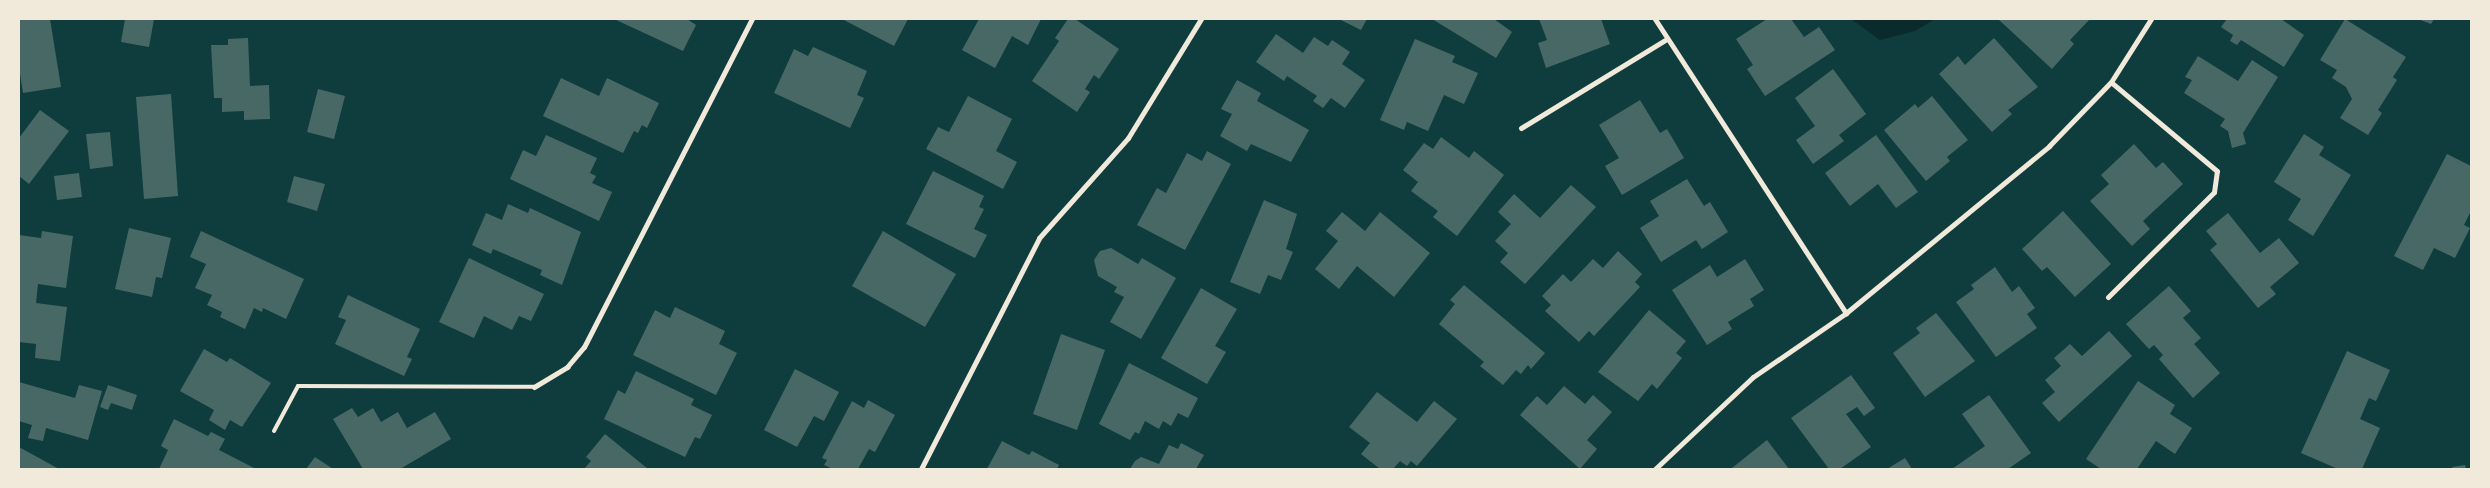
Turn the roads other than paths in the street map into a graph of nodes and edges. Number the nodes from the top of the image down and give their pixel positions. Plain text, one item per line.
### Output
1 (752, 19) edge
2 (1201, 19) edge
3 (1655, 19) edge
4 (2151, 19) edge
5 (1667, 39) junction
6 (2111, 82) junction
7 (1521, 128) dead end
8 (2108, 297) dead end
9 (1846, 313) junction
10 (534, 387) joint
11 (274, 431) dead end
12 (921, 469) edge
13 (1655, 469) edge

1 - 10 street
2 - 12 street
3 - 5 street
4 - 6 street
5 - 7 street
5 - 9 street
6 - 8 street
6 - 9 street
9 - 13 street
10 - 11 lane

